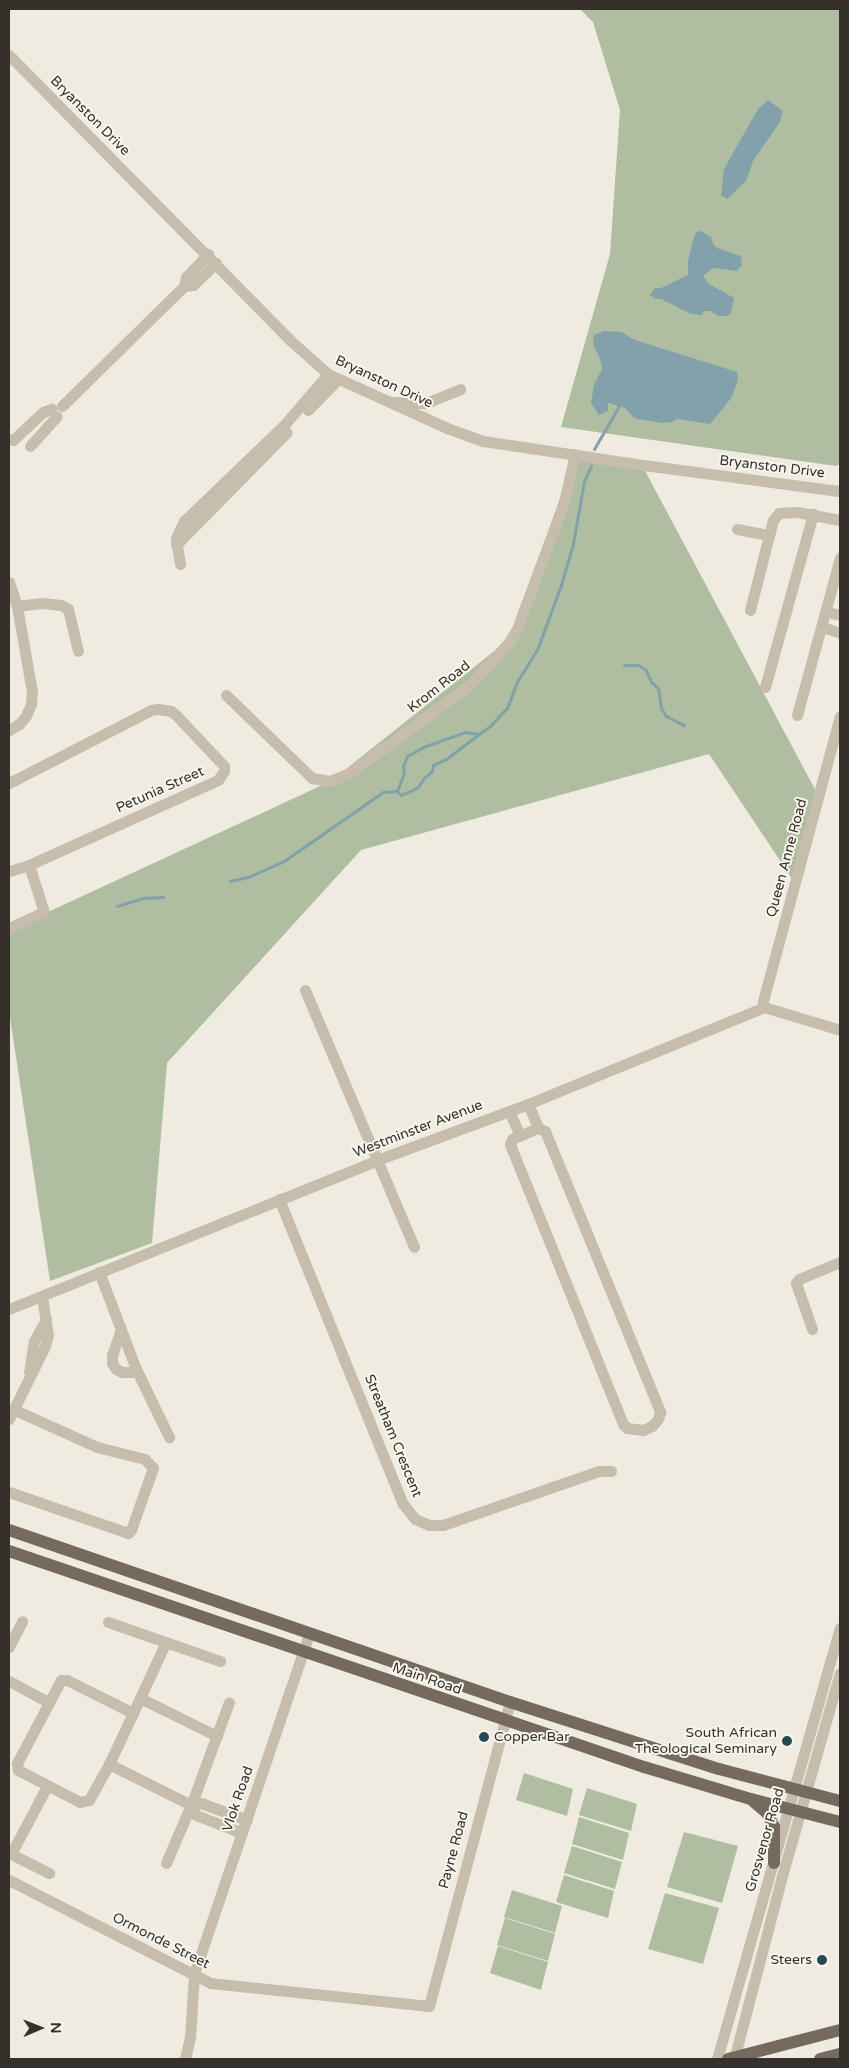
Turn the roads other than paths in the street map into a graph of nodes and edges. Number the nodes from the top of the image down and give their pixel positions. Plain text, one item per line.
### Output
1 (9, 55) edge
2 (208, 254) junction
3 (216, 263) junction
4 (184, 286) junction
5 (333, 376) junction
6 (460, 389) dead end
7 (386, 401) junction
8 (57, 410) junction
9 (9, 439) edge
10 (30, 446) dead end
11 (575, 454) junction
12 (840, 491) edge
13 (813, 514) junction
14 (840, 520) edge
15 (737, 529) dead end
16 (769, 535) junction
17 (840, 558) edge
18 (180, 564) dead end
19 (9, 582) edge
20 (18, 606) junction
21 (750, 610) dead end
22 (826, 612) junction
23 (840, 615) edge
24 (822, 627) junction
25 (840, 633) edge
26 (78, 651) dead end
27 (765, 687) dead end
28 (226, 695) dead end
29 (797, 715) dead end
30 (840, 716) edge
31 (9, 730) edge
32 (9, 783) edge
33 (29, 865) junction
34 (9, 871) edge
35 (9, 928) edge
36 (306, 990) dead end
37 (764, 1007) junction
38 (840, 1030) edge
39 (528, 1104) junction
40 (509, 1111) junction
41 (538, 1128) junction
42 (520, 1136) junction
43 (377, 1160) junction
44 (279, 1199) junction
45 (414, 1247) dead end
46 (840, 1262) edge
47 (99, 1272) junction
48 (42, 1296) junction
49 (9, 1309) edge
50 (120, 1329) junction
51 (812, 1329) dead end
52 (136, 1369) junction
53 (12, 1414) edge
54 (169, 1436) dead end
55 (611, 1471) dead end
56 (9, 1492) edge
57 (9, 1530) edge
58 (9, 1551) edge
59 (22, 1621) dead end
60 (108, 1622) dead end
61 (840, 1628) edge
62 (309, 1634) junction
63 (166, 1642) junction
64 (9, 1647) edge
65 (303, 1652) junction
66 (220, 1661) dead end
67 (840, 1673) edge
68 (9, 1681) edge
69 (140, 1698) junction
70 (48, 1702) junction
71 (229, 1702) dead end
72 (510, 1702) junction
73 (133, 1713) junction
74 (504, 1721) junction
75 (217, 1736) junction
76 (109, 1764) junction
77 (47, 1786) junction
78 (801, 1790) junction
79 (751, 1799) junction
80 (840, 1801) edge
81 (191, 1805) junction
82 (795, 1811) junction
83 (247, 1820) junction
84 (840, 1822) edge
85 (242, 1833) junction
86 (10, 1853) edge
87 (166, 1863) dead end
88 (774, 1863) junction
89 (49, 1873) dead end
90 (9, 1880) edge
91 (194, 1974) junction
92 (428, 2006) joint
93 (840, 2030) edge
94 (190, 2038) junction
95 (840, 2054) edge
96 (185, 2059) edge
97 (192, 2059) edge
98 (717, 2059) edge
99 (732, 2059) edge
100 (820, 2059) edge

1 - 2 street, Bryanston Drive
2 - 3 street, Bryanston Drive
2 - 4 street
3 - 4 street
3 - 5 street, Bryanston Drive
4 - 8 street
5 - 7 street, Bryanston Drive
5 - 18 street
6 - 7 street
7 - 11 street, Bryanston Drive
8 - 9 street
8 - 10 street
11 - 12 street, Bryanston Drive
11 - 28 street, Krom Road
13 - 14 street
13 - 16 street
13 - 27 street
15 - 16 street
16 - 21 street
17 - 22 street
19 - 20 street
20 - 26 street
20 - 31 street
22 - 23 street
22 - 24 street
24 - 25 street
24 - 29 street
30 - 37 street, Queen Anne Road
32 - 33 street, Petunia Street
33 - 34 street, Petunia Street
33 - 35 street
36 - 43 street
37 - 38 street
37 - 39 street, Westminster Avenue
39 - 40 street, Westminster Avenue
39 - 41 street
40 - 42 street
40 - 43 street, Westminster Avenue
41 - 42 street
41 - 42 street
43 - 44 street, Westminster Avenue
43 - 45 street
44 - 47 street, Westminster Avenue
44 - 55 street, Streatham Crescent
46 - 51 street
47 - 48 street, Westminster Avenue
47 - 50 street
48 - 49 street, Westminster Avenue
48 - 53 street
50 - 52 street
50 - 52 street
52 - 54 street
53 - 56 street
57 - 62 main road, Main Road
58 - 65 main road, Main Road
59 - 64 street
60 - 63 street
61 - 78 street, Grosvenor Road
62 - 65 street, Vlok Road
62 - 72 main road, Main Road
63 - 66 street
63 - 69 street
65 - 74 main road, Main Road
65 - 83 street, Vlok Road
67 - 78 street, Grosvenor Road
68 - 70 street
69 - 73 street
69 - 75 street
70 - 73 street
70 - 77 street
71 - 75 street
72 - 74 street, Payne Road
72 - 78 main road, Main Road
73 - 76 street
74 - 79 main road, Main Road
74 - 92 street, Payne Road
75 - 81 street
76 - 77 street
76 - 81 street
77 - 86 street
78 - 80 main road, Main Road
78 - 82 street, Grosvenor Road
79 - 82 main road, Main Road
79 - 88 main road
81 - 83 street
81 - 85 street
81 - 87 street
82 - 84 main road, Main Road
82 - 88 street, Grosvenor Road
82 - 99 street, Grosvenor Road
83 - 85 street, Vlok Road
85 - 91 street, Vlok Road
86 - 89 street
88 - 98 street, Grosvenor Road
90 - 91 street, Ormonde Street
91 - 92 street, Ormonde Street
91 - 94 street, Vlok Road
93 - 99 main road
94 - 96 street
94 - 97 street
95 - 100 main road

